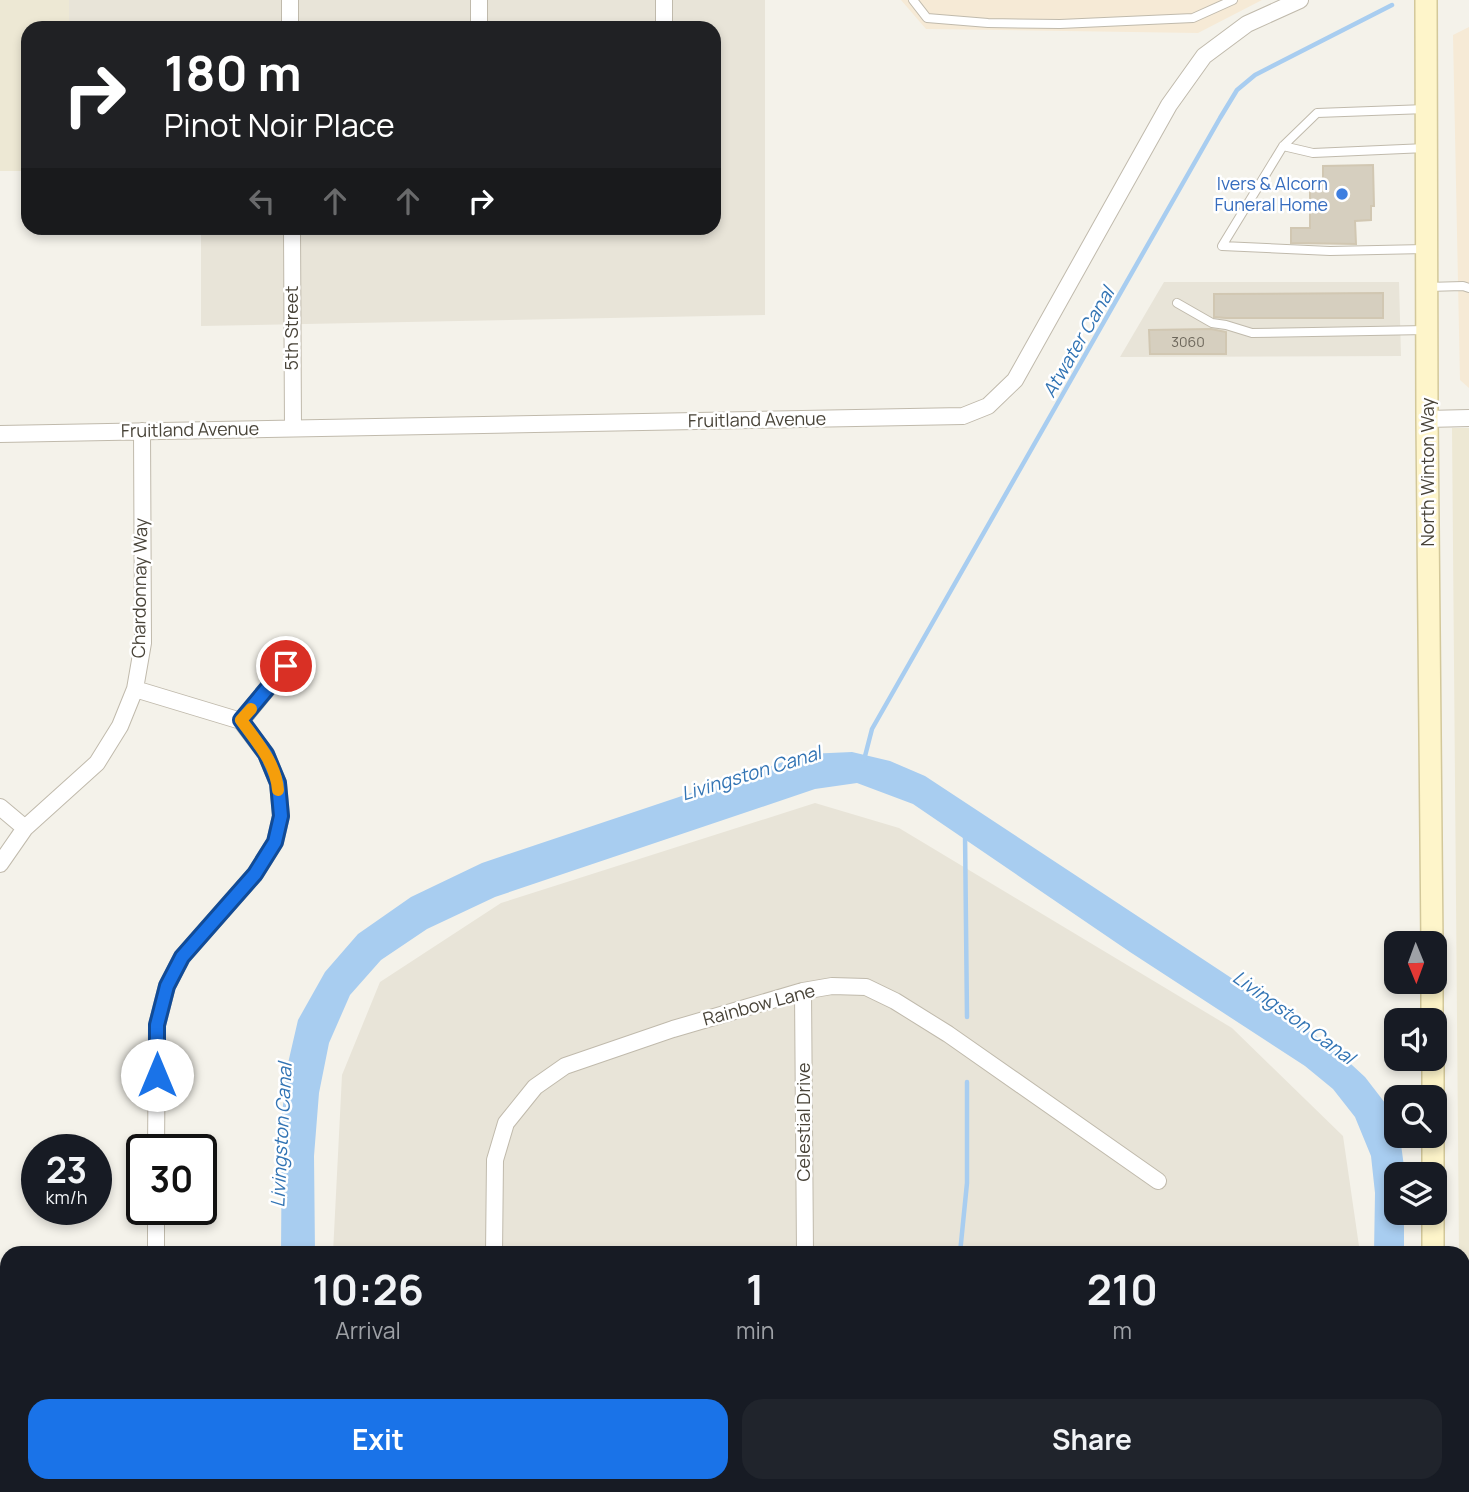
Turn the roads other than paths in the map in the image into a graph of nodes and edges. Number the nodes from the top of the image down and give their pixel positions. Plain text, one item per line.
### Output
1 (290, 0) edge
2 (479, 0) edge
3 (664, 0) edge
4 (913, 0) edge
5 (1233, 0) edge
6 (1300, 0) edge
7 (1426, 0) edge
8 (290, 21) edge
9 (480, 21) edge
10 (664, 21) edge
11 (1426, 109) junction
12 (1283, 146) junction
13 (1426, 148) junction
14 (292, 235) edge
15 (1426, 249) junction
16 (1427, 287) junction
17 (1469, 288) edge
18 (1177, 303) dead end
19 (1427, 330) junction
20 (1469, 418) edge
21 (1427, 419) junction
22 (293, 428) junction
23 (142, 431) junction
24 (0, 434) edge
25 (286, 666) dead end
26 (135, 689) junction
27 (241, 720) junction
28 (0, 807) edge
29 (25, 828) junction
30 (0, 864) edge
31 (1432, 931) edge
32 (803, 991) junction
33 (156, 1134) edge
34 (1158, 1181) dead end
35 (156, 1225) edge
36 (1433, 1225) edge
37 (156, 1246) edge
38 (494, 1246) edge
39 (805, 1246) edge
40 (1433, 1246) edge

1 - 8 street
2 - 9 street
3 - 10 street
4 - 5 lane
6 - 22 street, Fruitland Avenue
7 - 11 main road, North Winton Way
11 - 12 lane
11 - 13 main road, North Winton Way
12 - 13 lane
12 - 15 lane
13 - 15 main road, North Winton Way
14 - 22 street, 5th Street
15 - 16 main road, North Winton Way
16 - 17 lane
16 - 19 main road, North Winton Way
18 - 19 lane
19 - 21 main road, North Winton Way
20 - 21 street
21 - 31 main road, North Winton Way
22 - 23 street, Fruitland Avenue
23 - 24 street, Fruitland Avenue
23 - 26 street, Chardonnay Way
25 - 27 street
26 - 27 street
26 - 29 street, Chardonnay Way
27 - 33 street
28 - 29 street
29 - 30 street, Chardonnay Way
32 - 34 street, Rainbow Lane
32 - 38 street, Rainbow Lane
32 - 39 street, Celestial Drive
35 - 37 street
36 - 40 main road

